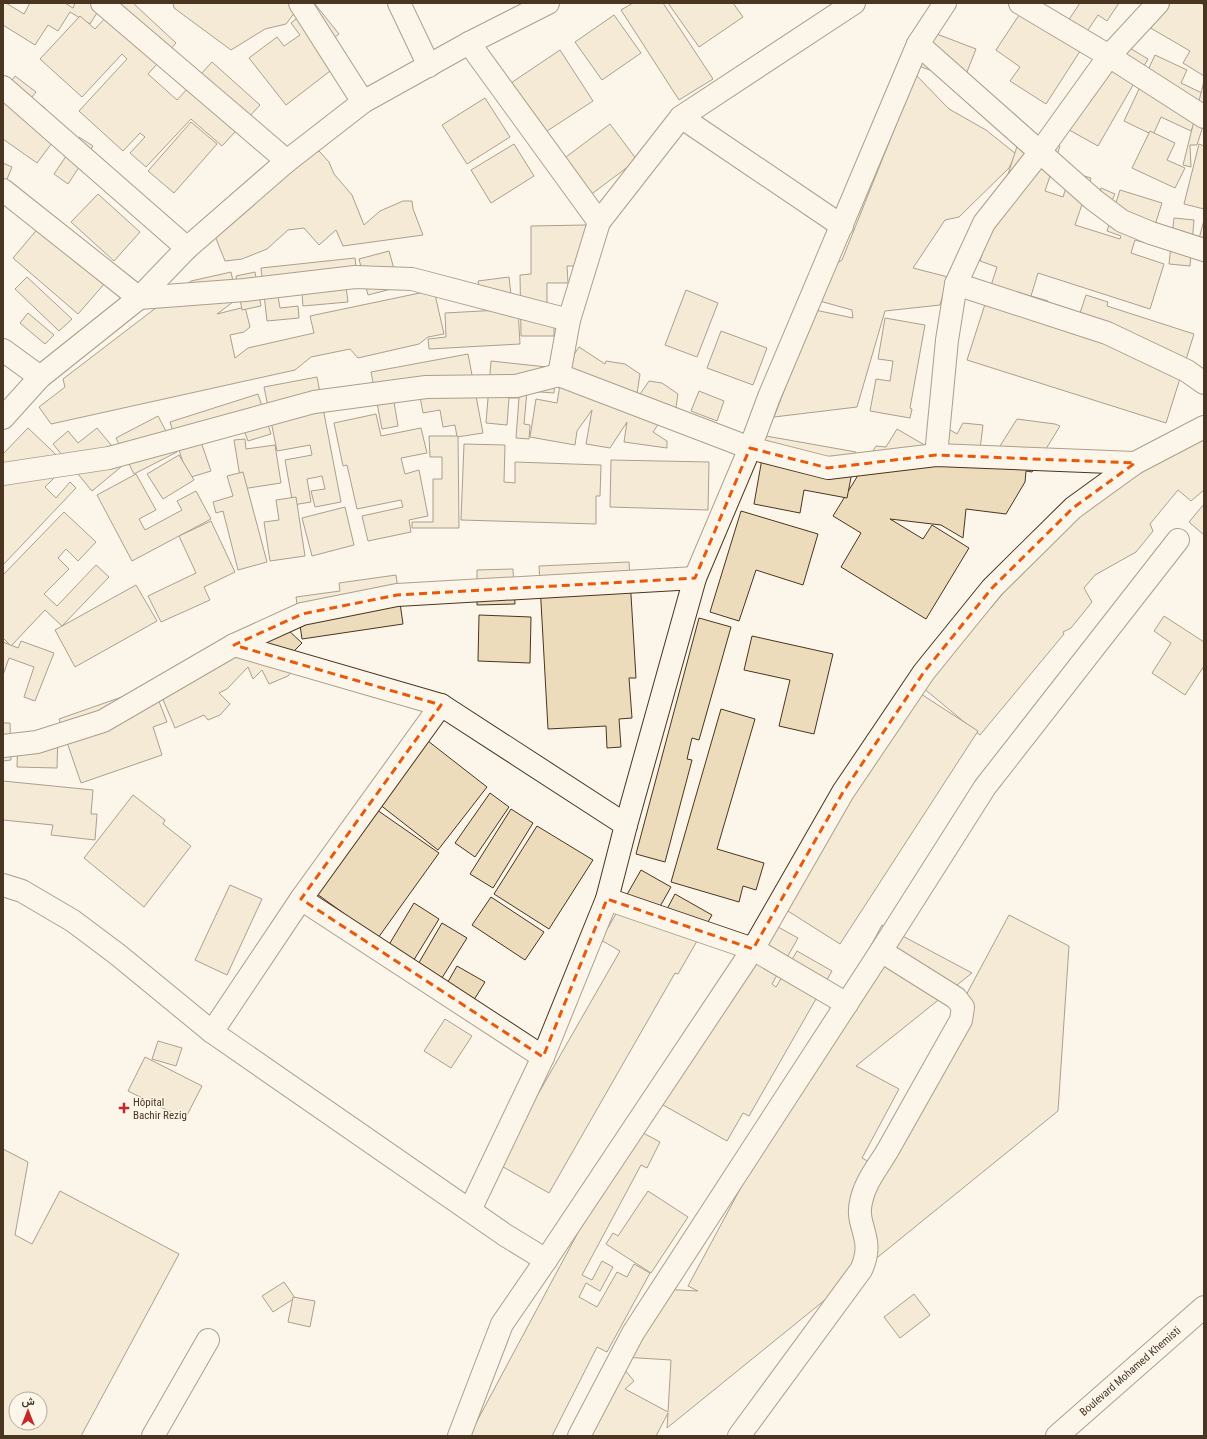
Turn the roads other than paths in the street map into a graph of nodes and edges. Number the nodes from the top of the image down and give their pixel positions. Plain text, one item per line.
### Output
1 (102, 3) edge
2 (300, 3) edge
3 (399, 3) edge
4 (854, 3) edge
5 (945, 3) edge
6 (1020, 3) edge
7 (1158, 3) edge
8 (538, 5) edge
9 (469, 43) junction
10 (918, 44) junction
11 (1109, 56) junction
12 (429, 66) junction
13 (3, 87) edge
14 (363, 102) junction
15 (681, 117) junction
16 (1204, 117) edge
17 (1040, 152) junction
18 (287, 161) junction
19 (3, 190) edge
20 (599, 222) junction
21 (842, 226) junction
22 (188, 248) junction
23 (1204, 250) edge
24 (956, 284) junction
25 (139, 298) junction
26 (569, 320) junction
27 (3, 350) edge
28 (559, 375) junction
29 (40, 378) junction
30 (1204, 383) edge
31 (3, 418) edge
32 (1204, 427) edge
33 (750, 448) junction
34 (936, 455) junction
35 (1135, 463) junction
36 (3, 474) edge
37 (1178, 540) dead end
38 (695, 578) junction
39 (234, 645) junction
40 (441, 705) junction
41 (3, 746) edge
42 (626, 825) junction
43 (3, 885) edge
44 (301, 899) junction
45 (607, 899) junction
46 (753, 949) junction
47 (881, 951) junction
48 (847, 1004) junction
49 (212, 1032) junction
50 (543, 1058) junction
51 (470, 1210) junction
52 (546, 1260) junction
53 (1204, 1307) edge
54 (208, 1340) dead end
55 (153, 1436) edge
56 (459, 1436) edge
57 (579, 1436) edge
58 (739, 1436) edge
59 (1057, 1436) edge

1 - 18 street
2 - 14 street
3 - 12 street
4 - 15 street
5 - 10 street
6 - 11 street
7 - 11 street
8 - 9 street
9 - 12 street
9 - 20 street
10 - 17 street
10 - 21 street
11 - 16 street
11 - 17 street
12 - 14 street
13 - 22 street
14 - 18 street
15 - 20 street
15 - 21 street
17 - 23 street
17 - 24 street
18 - 22 street
19 - 25 street
20 - 26 street
21 - 33 street
22 - 25 street
24 - 30 street
24 - 34 street
25 - 26 street
25 - 29 street
26 - 28 street
27 - 29 street
28 - 33 street
28 - 36 street
29 - 31 street
32 - 35 street
33 - 34 street
33 - 38 street
34 - 35 street
35 - 46 street
37 - 47 street
38 - 39 street
38 - 42 street
39 - 40 street
39 - 41 street
40 - 42 street
40 - 44 street
42 - 45 street
43 - 49 street
44 - 49 street
44 - 50 street
45 - 46 street
45 - 50 street
46 - 48 street
46 - 52 street
47 - 48 street
47 - 58 street
48 - 57 street
49 - 51 street
50 - 51 street
51 - 52 street
52 - 56 street
53 - 59 street, Boulevard Mohamed Khemisti
54 - 55 street

